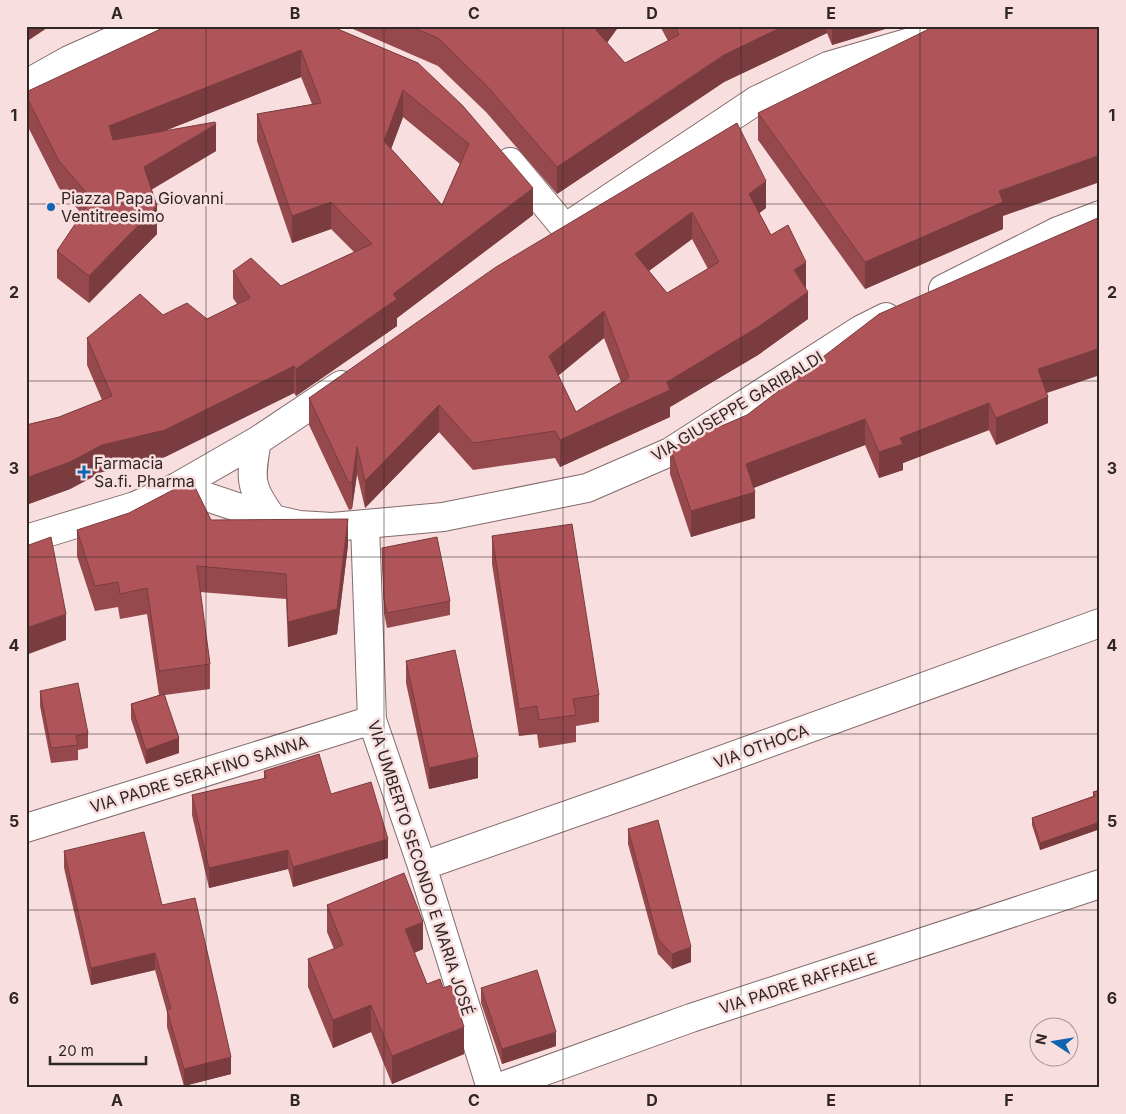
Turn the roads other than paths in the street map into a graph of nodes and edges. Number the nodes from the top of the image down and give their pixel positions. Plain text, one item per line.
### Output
1 (145, 26) edge
2 (966, 26) edge
3 (26, 84) edge
4 (492, 142) edge
5 (1100, 215) edge
6 (565, 228) junction
7 (543, 243) edge
8 (358, 372) edge
9 (257, 441) junction
10 (177, 487) junction
11 (273, 519) junction
12 (365, 525) junction
13 (26, 539) edge
14 (1100, 623) edge
15 (372, 720) junction
16 (26, 828) edge
17 (422, 866) junction
18 (1100, 884) edge
19 (491, 1088) edge
20 (497, 1088) edge

1 - 3 street
2 - 6 street
4 - 6 street
5 - 12 street, VIA GIUSEPPE GARIBALDI
6 - 7 street
8 - 9 street
9 - 10 street
9 - 11 street
10 - 11 street, VIA GIUSEPPE GARIBALDI
10 - 13 street
11 - 12 street, VIA GIUSEPPE GARIBALDI
12 - 15 street, VIA UMBERTO SECONDO E MARIA JOSÉ
14 - 17 street, VIA OTHOCA
15 - 16 street, VIA PADRE SERAFINO SANNA
15 - 17 street, VIA UMBERTO SECONDO E MARIA JOSÉ
17 - 19 street, VIA UMBERTO SECONDO E MARIA JOSÉ
18 - 20 street, VIA PADRE RAFFAELE

